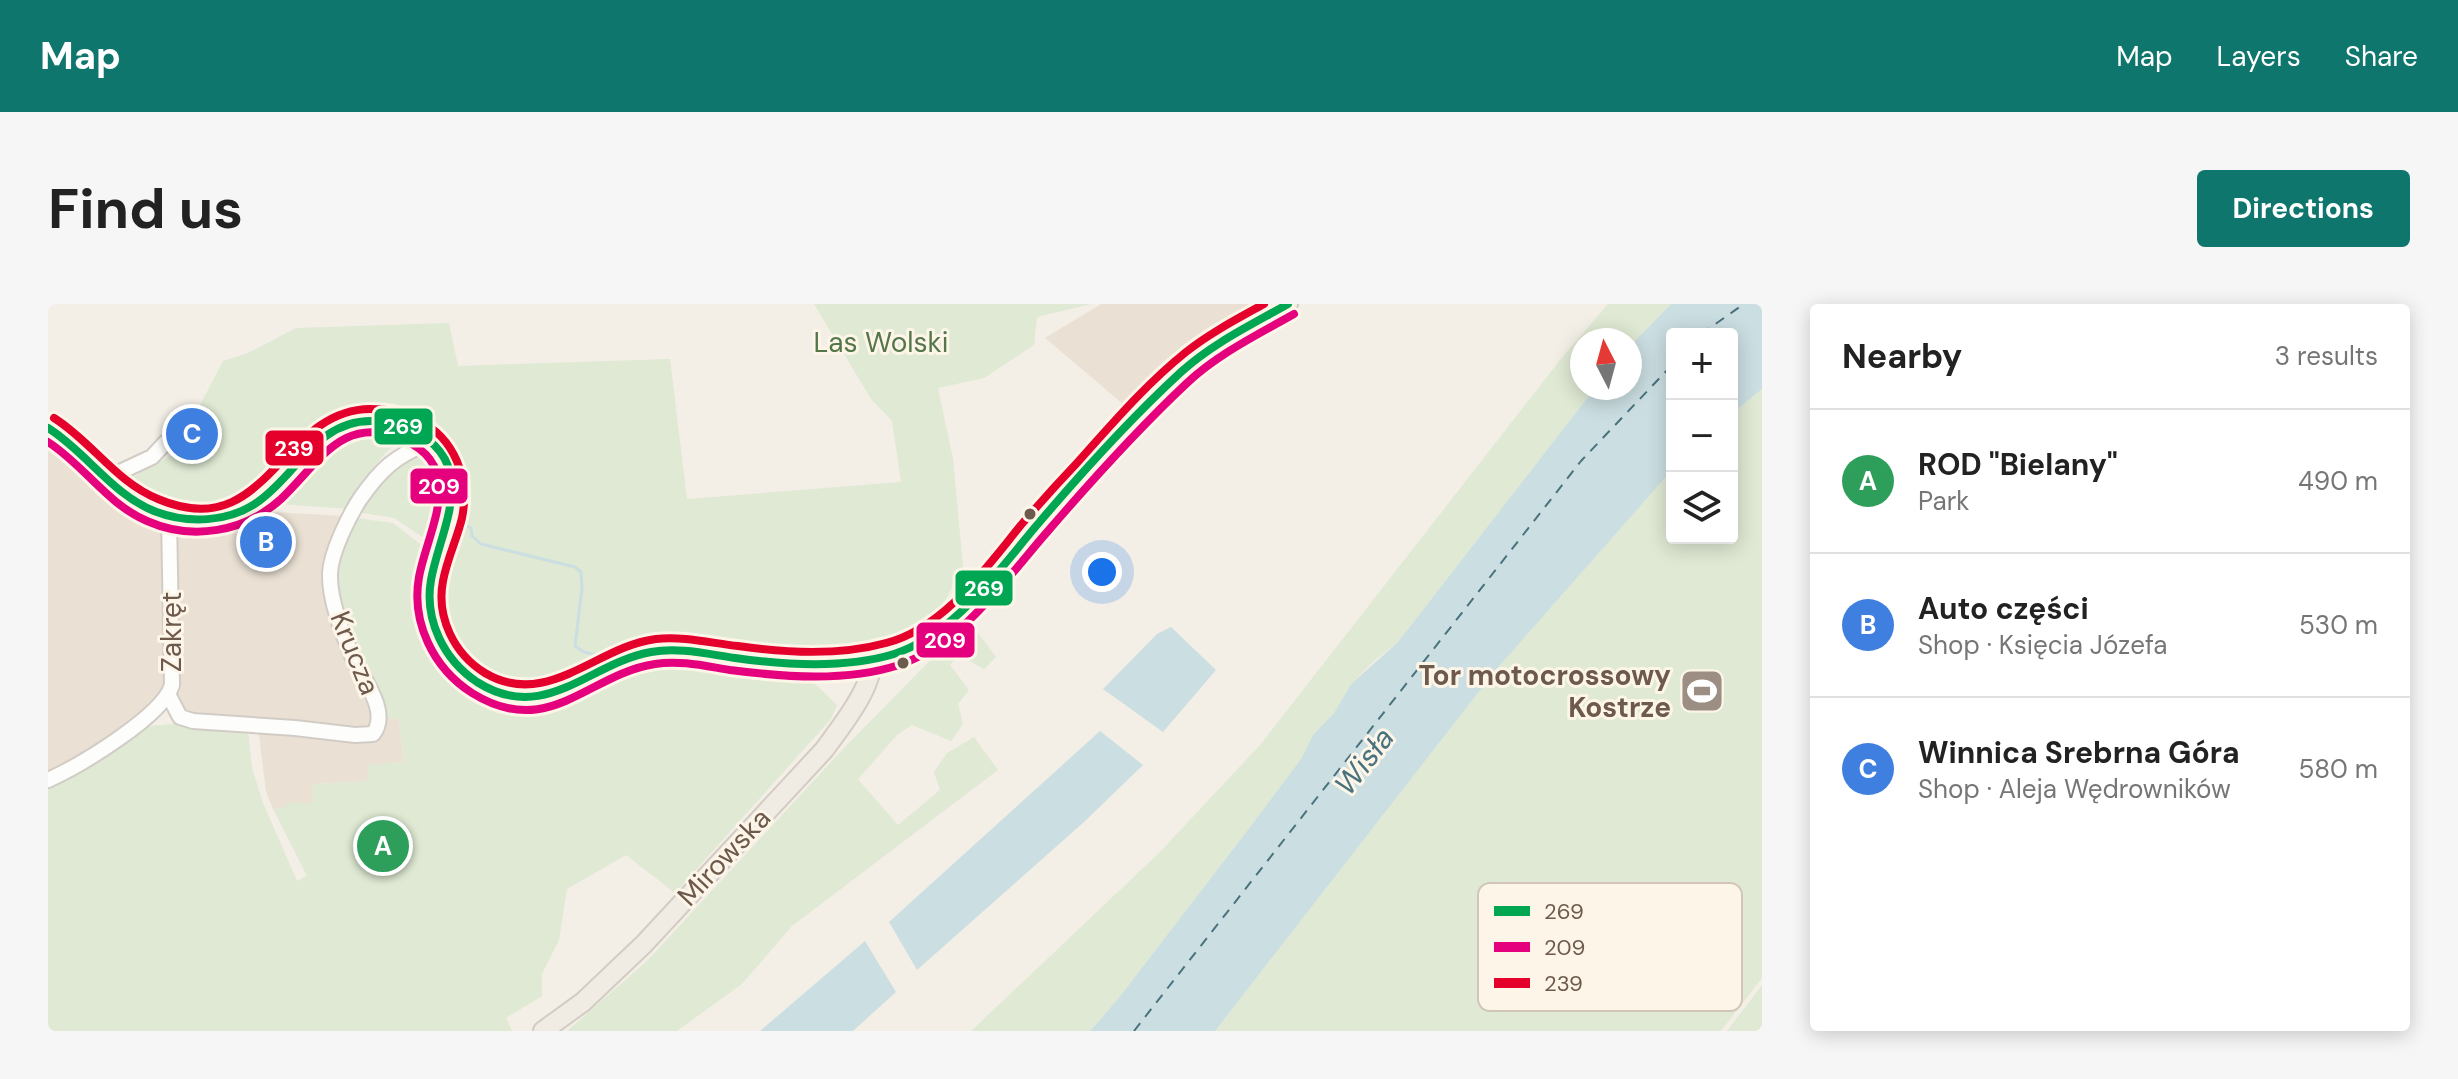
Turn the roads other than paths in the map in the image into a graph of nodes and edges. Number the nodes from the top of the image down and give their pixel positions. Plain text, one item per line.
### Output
1 (1288, 304) edge
2 (48, 428) edge
3 (166, 442) dead end
4 (430, 442) junction
5 (108, 481) junction
6 (169, 516) junction
7 (871, 659) junction
8 (169, 696) junction
9 (48, 780) edge
10 (543, 1031) edge

1 - 7 main road
2 - 5 street
3 - 5 street
4 - 6 street
4 - 7 street
4 - 8 street, Krucza
5 - 6 street
6 - 8 street, Zakręt
7 - 10 main road, Mirowska
8 - 9 street, Zakręt

